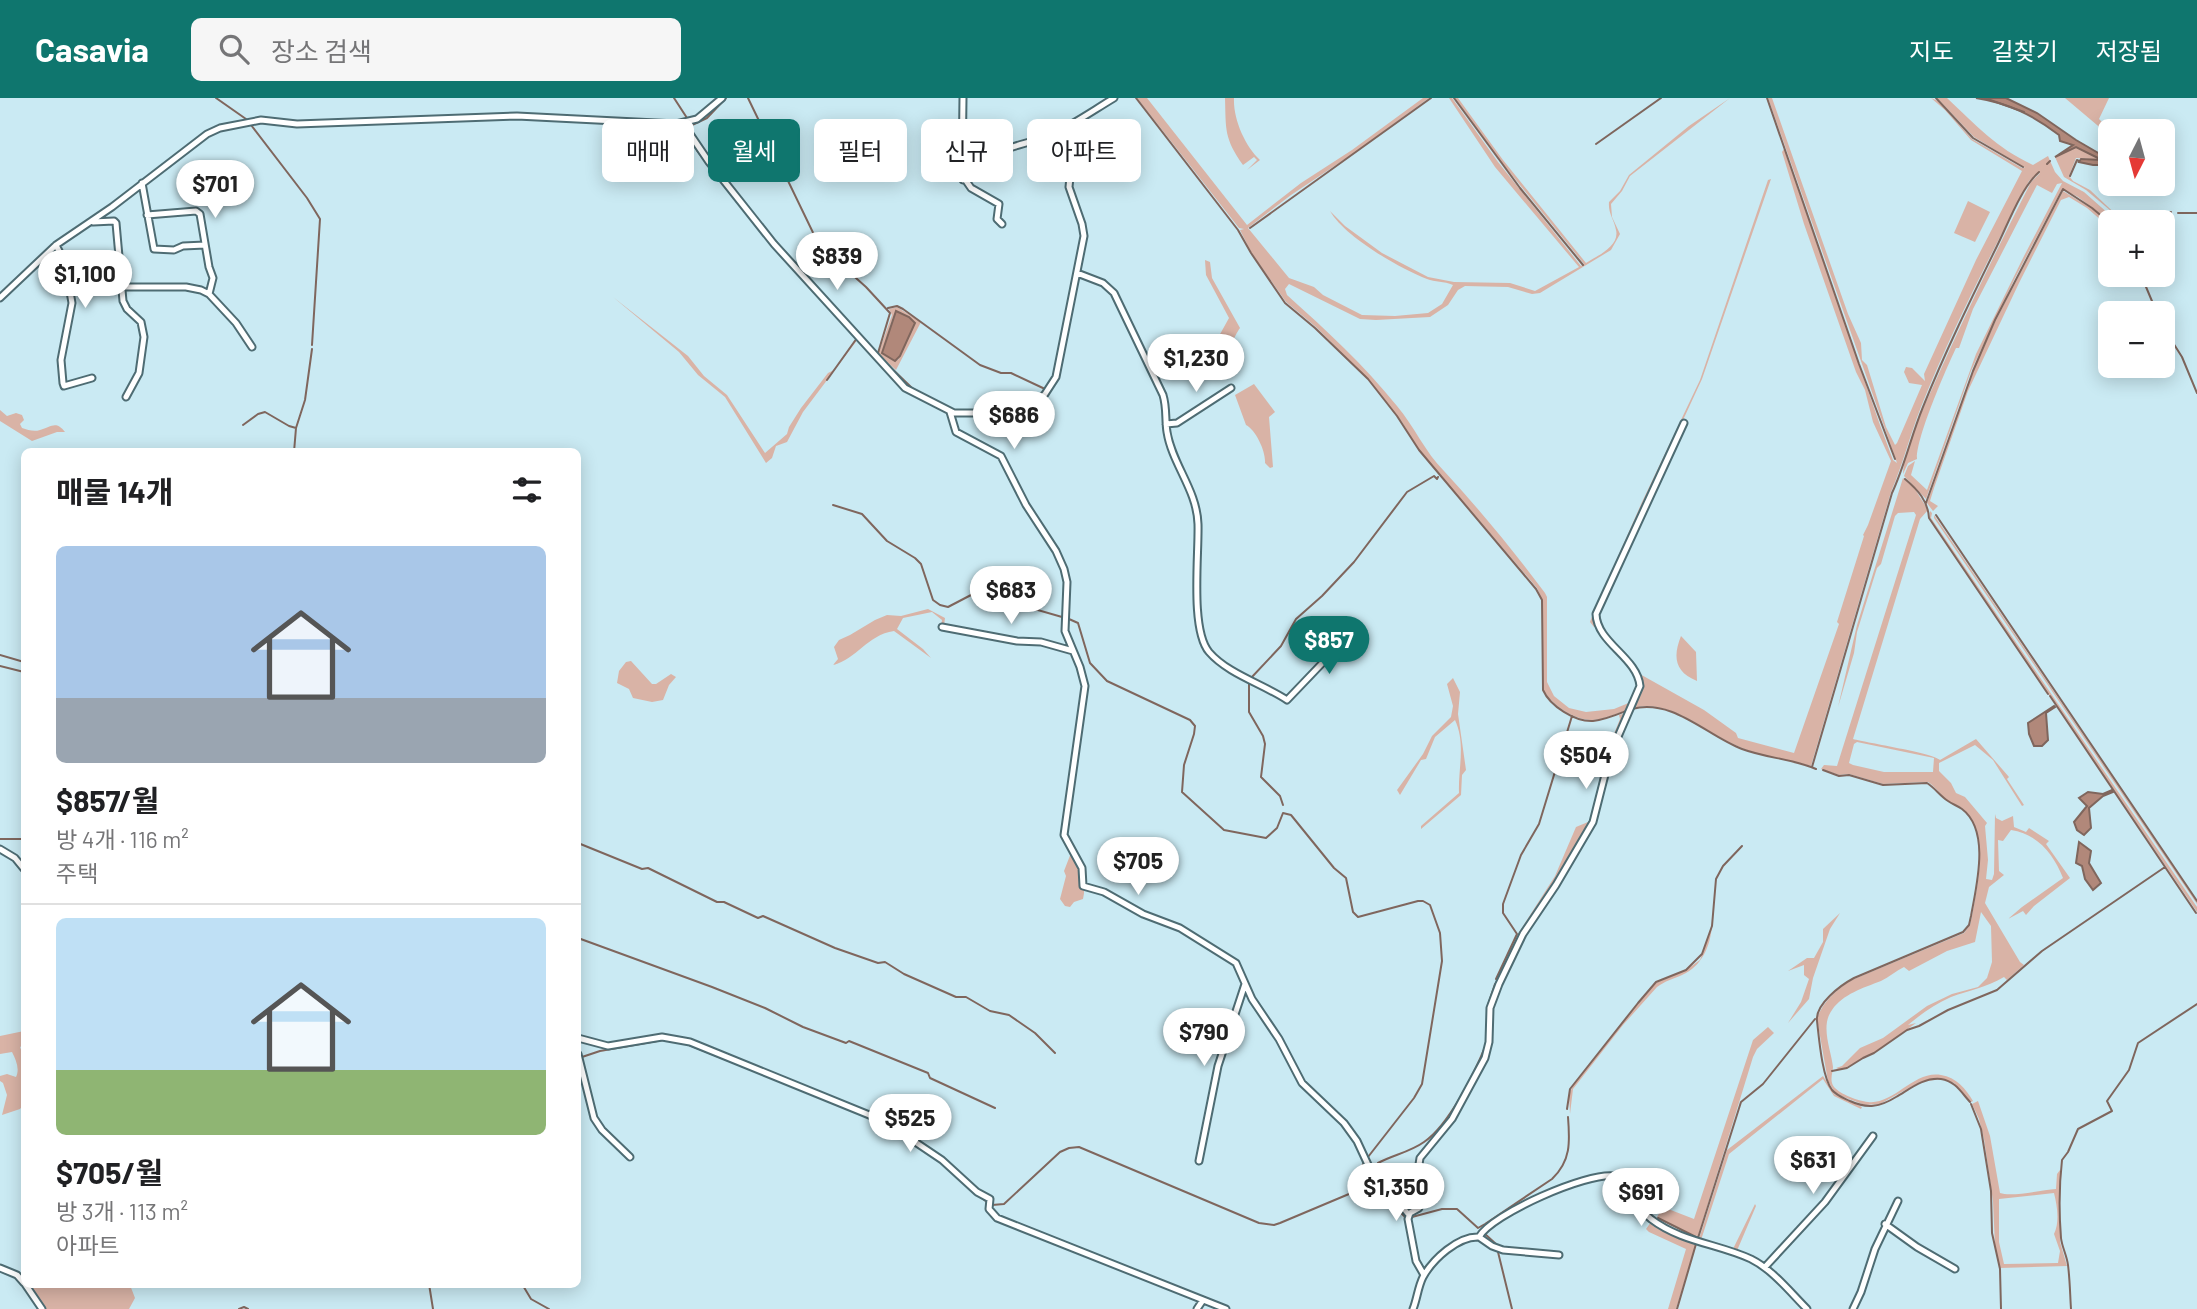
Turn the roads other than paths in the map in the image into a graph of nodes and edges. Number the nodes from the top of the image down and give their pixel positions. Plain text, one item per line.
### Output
1 (722, 98) edge
2 (963, 98) edge
3 (1114, 98) edge
4 (963, 119) edge
5 (1078, 119) edge
6 (694, 120) edge
7 (602, 121) edge
8 (694, 140) edge
9 (966, 182) edge
10 (1070, 182) edge
11 (142, 183) junction
12 (147, 215) junction
13 (89, 223) junction
14 (1002, 224) dead end
15 (56, 245) junction
16 (205, 245) junction
17 (1077, 273) junction
18 (121, 286) junction
19 (209, 294) junction
20 (0, 298) edge
21 (252, 347) dead end
22 (92, 379) dead end
23 (1231, 388) dead end
24 (126, 397) dead end
25 (950, 412) junction
26 (1684, 423) dead end
27 (1166, 424) junction
28 (942, 627) dead end
29 (1353, 631) dead end
30 (1073, 651) junction
31 (0, 849) edge
32 (21, 865) edge
33 (1245, 984) junction
34 (581, 1039) edge
35 (581, 1066) edge
36 (1873, 1136) dead end
37 (630, 1157) dead end
38 (1199, 1161) dead end
39 (1898, 1200) dead end
40 (1409, 1215) junction
41 (1885, 1224) junction
42 (1479, 1237) junction
43 (1559, 1255) dead end
44 (1765, 1267) junction
45 (0, 1268) edge
46 (1955, 1269) dead end
47 (1424, 1275) junction
48 (21, 1280) edge
49 (28, 1288) edge
50 (1203, 1300) junction
51 (42, 1309) edge
52 (1198, 1309) edge
53 (1226, 1309) edge
54 (1413, 1309) edge
55 (1807, 1309) edge
56 (1853, 1309) edge

1 - 6 street
2 - 4 street
3 - 5 street
7 - 11 street
8 - 25 street
9 - 14 street
10 - 17 street
11 - 12 street
11 - 13 street
12 - 16 street
12 - 16 street
13 - 15 street
13 - 18 street
15 - 20 street
15 - 22 street
16 - 19 street
17 - 25 street
17 - 27 street
18 - 19 street
18 - 24 street
19 - 21 street
23 - 27 street
25 - 30 street
26 - 40 street
27 - 29 street
28 - 30 street
30 - 33 street
31 - 32 street
33 - 38 street
33 - 40 street
34 - 50 street
35 - 37 street
36 - 44 street
39 - 41 street
40 - 47 street
41 - 46 street
41 - 56 street
42 - 43 street
42 - 44 street
42 - 47 street
44 - 55 street
45 - 48 street
47 - 54 street
49 - 51 street
50 - 52 street
50 - 53 street

